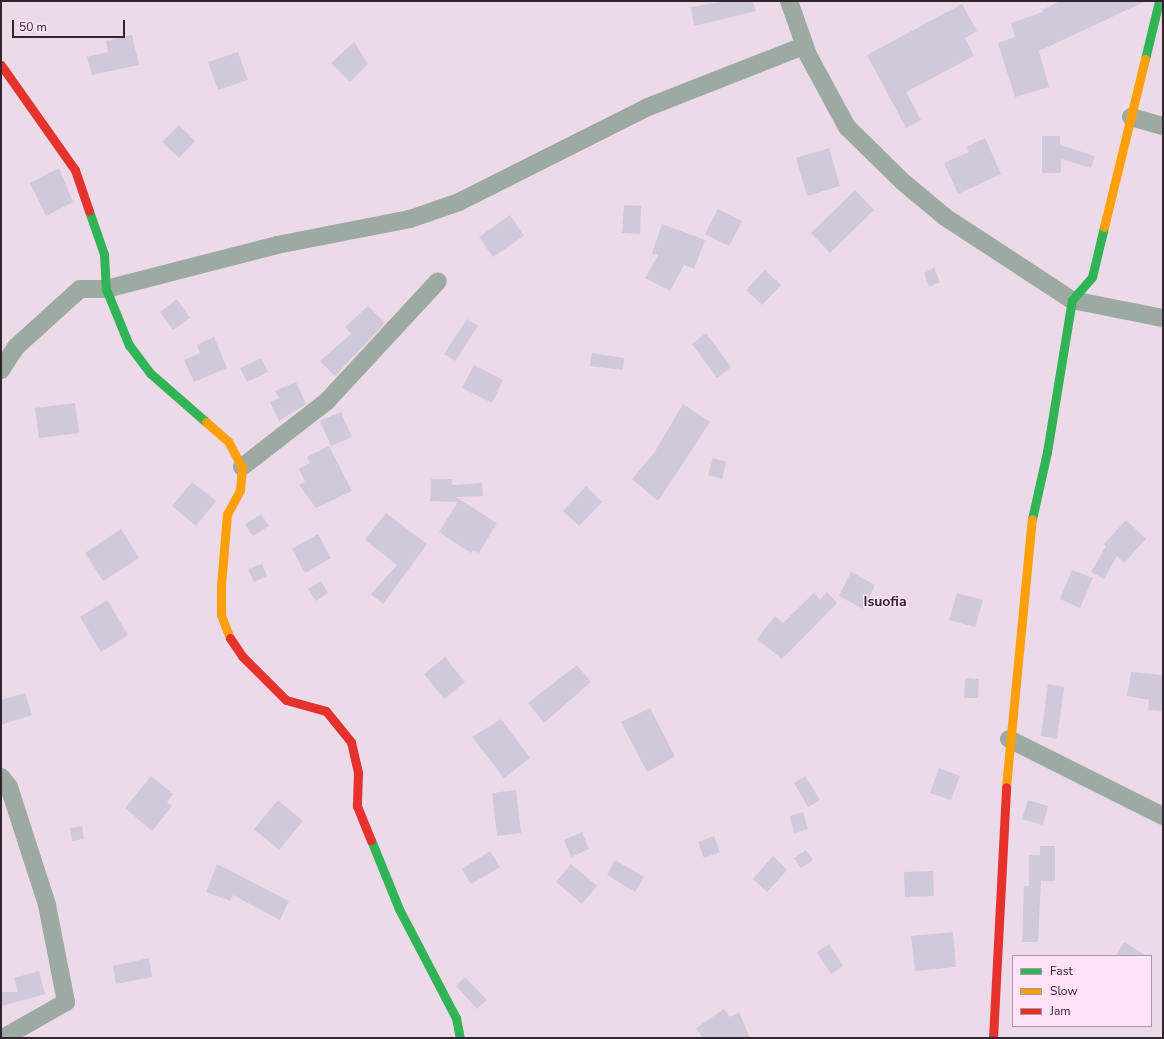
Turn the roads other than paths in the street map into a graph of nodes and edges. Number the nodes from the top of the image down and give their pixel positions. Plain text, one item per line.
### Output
1 (789, 1) edge
2 (1159, 1) edge
3 (804, 46) junction
4 (1, 65) edge
5 (1131, 117) junction
6 (1163, 126) edge
7 (438, 281) dead end
8 (106, 289) junction
9 (1072, 300) junction
10 (1163, 318) edge
11 (1, 370) edge
12 (242, 468) junction
13 (1009, 739) junction
14 (1, 777) edge
15 (1163, 816) edge
16 (3, 1038) edge
17 (460, 1038) edge
18 (993, 1038) edge

1 - 3 street
2 - 5 street
3 - 8 street
3 - 9 street
4 - 8 street
5 - 6 street
5 - 9 street
7 - 12 street
8 - 11 street
8 - 12 street
9 - 10 street
9 - 13 street
12 - 17 street
13 - 15 street
13 - 18 street
14 - 16 street

